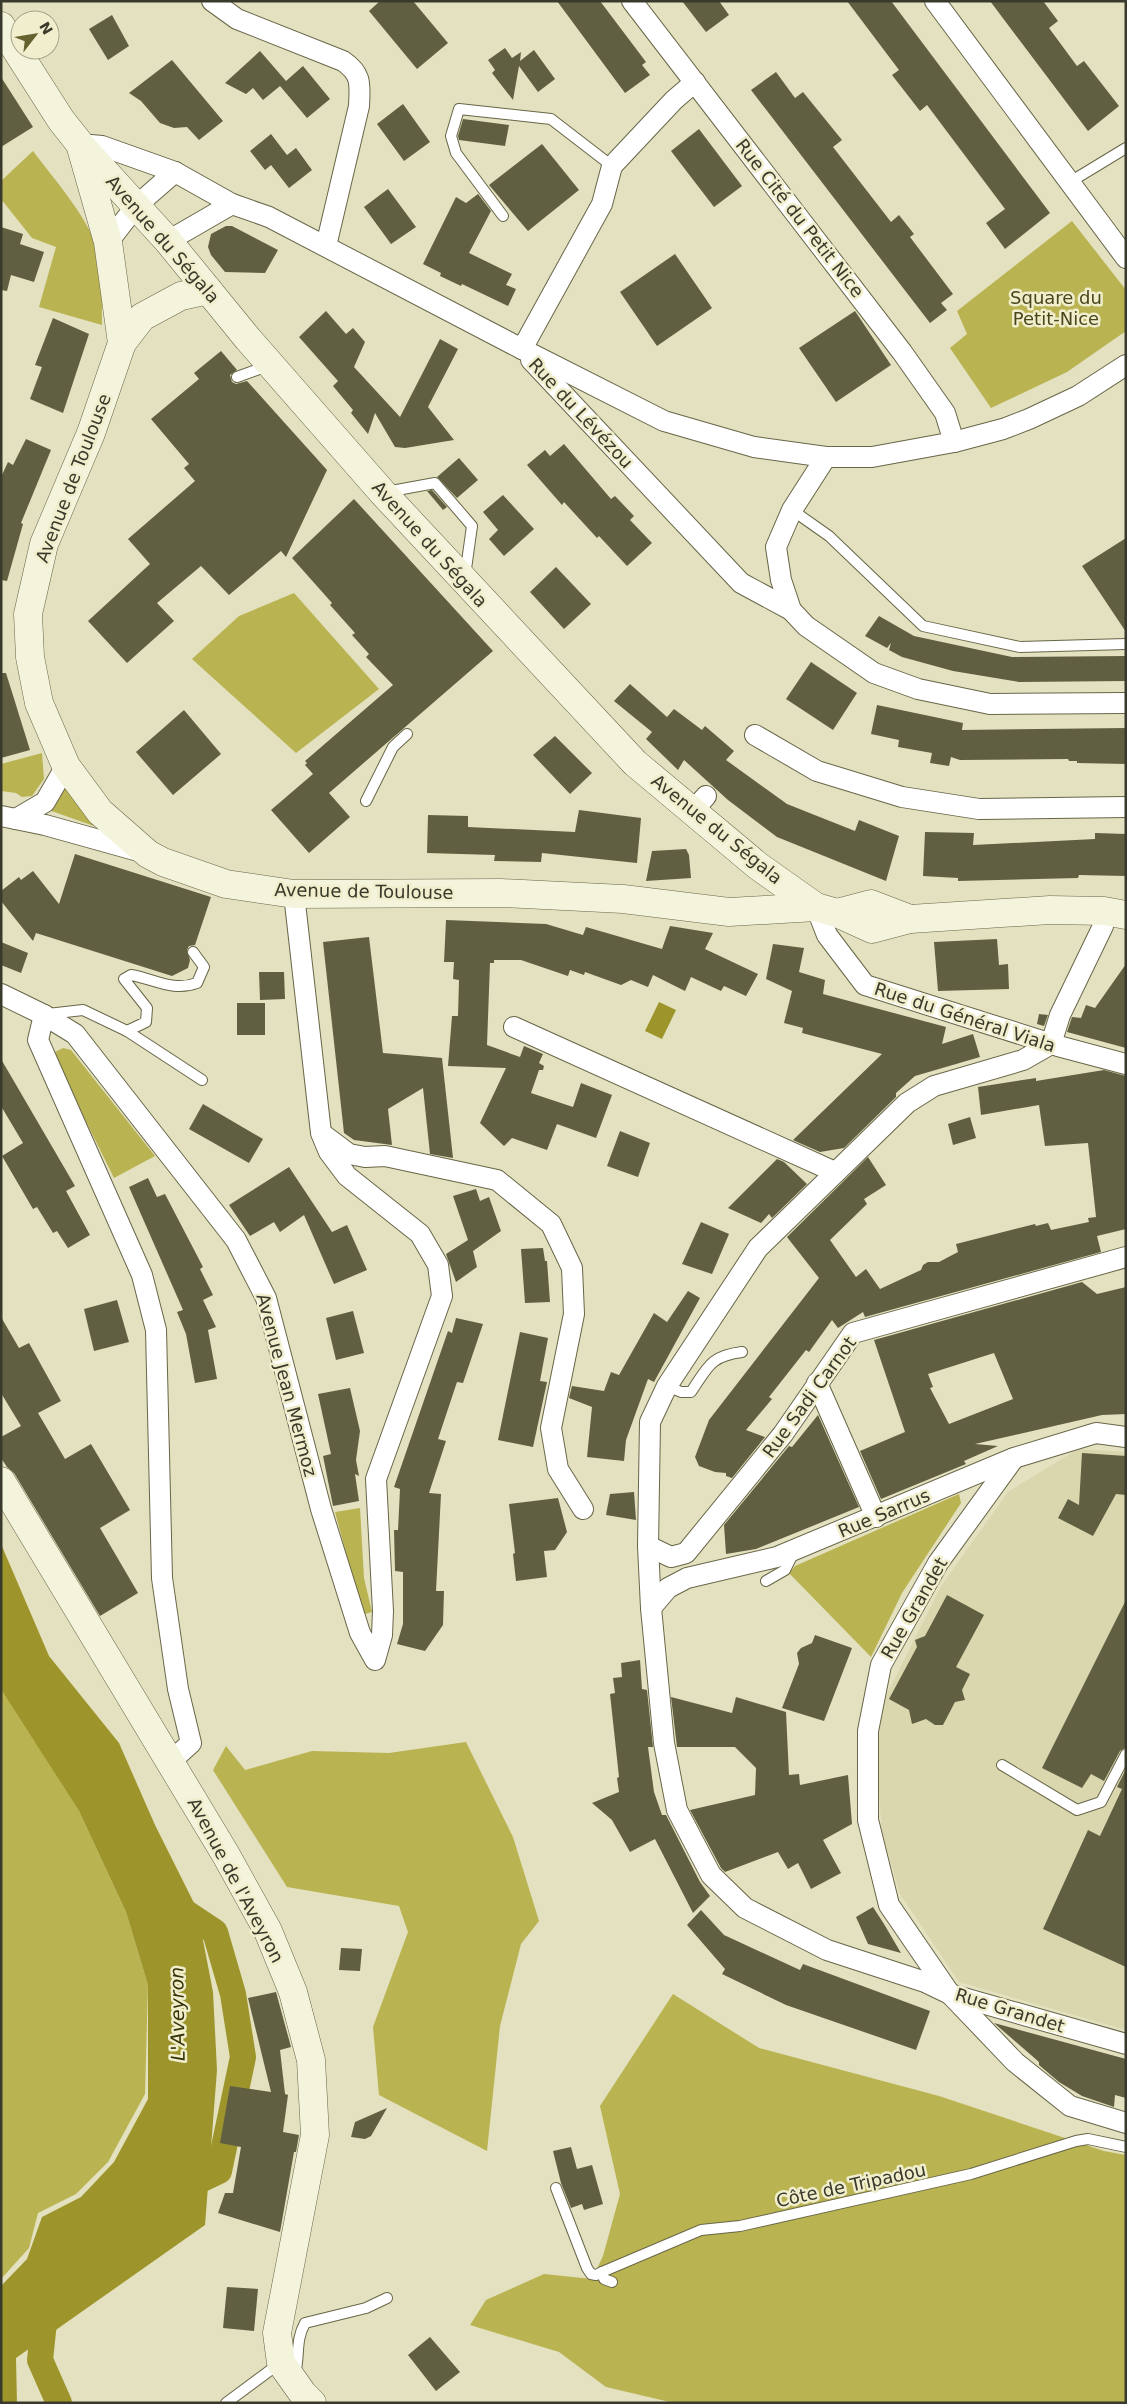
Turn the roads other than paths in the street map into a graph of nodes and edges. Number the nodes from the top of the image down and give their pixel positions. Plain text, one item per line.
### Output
1 (212, 1) edge
2 (632, 1) edge
3 (934, 1) edge
4 (1, 26) edge
5 (695, 82) junction
6 (80, 144) junction
7 (1126, 148) edge
8 (612, 166) junction
9 (175, 172) junction
10 (1070, 182) junction
11 (232, 204) junction
12 (136, 206) junction
13 (503, 216) dead end
14 (168, 241) junction
15 (108, 242) junction
16 (326, 246) junction
17 (1126, 258) edge
18 (208, 290) junction
19 (122, 343) junction
20 (522, 349) junction
21 (271, 365) junction
22 (1126, 365) edge
23 (237, 377) dead end
24 (954, 442) junction
25 (826, 457) junction
26 (384, 493) junction
27 (792, 510) junction
28 (464, 582) junction
29 (791, 610) junction
30 (1126, 644) edge
31 (1126, 703) edge
32 (407, 734) dead end
33 (754, 735) dead end
34 (66, 766) junction
35 (366, 801) dead end
36 (1126, 807) edge
37 (9, 817) edge
38 (148, 854) junction
39 (294, 894) junction
40 (827, 910) junction
41 (1115, 913) edge
42 (193, 952) dead end
43 (1, 994) edge
44 (44, 1015) junction
45 (514, 1027) dead end
46 (127, 1031) junction
47 (1051, 1044) junction
48 (1126, 1064) edge
49 (202, 1080) dead end
50 (321, 1134) junction
51 (835, 1172) junction
52 (1126, 1257) edge
53 (742, 1352) dead end
54 (817, 1382) junction
55 (667, 1386) junction
56 (1126, 1437) edge
57 (1014, 1458) junction
58 (1, 1481) edge
59 (583, 1509) dead end
60 (876, 1517) junction
61 (648, 1546) junction
62 (796, 1549) junction
63 (686, 1553) junction
64 (705, 1573) junction
65 (766, 1582) dead end
66 (651, 1608) junction
67 (1126, 1754) edge
68 (170, 1762) junction
69 (1002, 1766) dead end
70 (950, 1994) junction
71 (980, 2013) junction
72 (1126, 2044) edge
73 (1126, 2123) edge
74 (1126, 2147) edge
75 (556, 2188) dead end
76 (602, 2272) junction
77 (612, 2282) dead end
78 (387, 2298) dead end
79 (287, 2371) junction
80 (226, 2403) edge
81 (312, 2403) edge

1 - 16 street
2 - 5 street, Rue Cité du Petit Nice
3 - 10 street
4 - 6 main road, Avenue de Toulouse
5 - 8 street, Rue du Lévézou
5 - 24 street, Rue Cité du Petit Nice
6 - 9 street
6 - 12 main road, Avenue du Ségala
6 - 15 main road, Avenue de Toulouse
7 - 10 lane
8 - 13 lane
8 - 20 street, Rue du Lévézou
9 - 11 street
9 - 12 street
10 - 17 street
11 - 14 street
11 - 16 street
12 - 14 main road, Avenue du Ségala
12 - 15 street
14 - 18 main road, Avenue du Ségala
15 - 19 main road, Avenue de Toulouse
16 - 20 street
18 - 19 main road
18 - 21 main road, Avenue du Ségala
19 - 34 main road, Avenue de Toulouse
20 - 25 street
20 - 29 street, Rue du Lévézou
21 - 23 lane
21 - 26 main road, Avenue du Ségala
22 - 24 street
24 - 25 street
25 - 27 street
26 - 28 main road, Avenue du Ségala
26 - 28 lane
27 - 29 street
27 - 30 lane
28 - 40 main road, Avenue du Ségala
29 - 31 street
32 - 35 lane
33 - 36 street
34 - 37 street
34 - 38 main road, Avenue de Toulouse
37 - 38 street
38 - 39 main road, Avenue de Toulouse
39 - 40 main road, Avenue de Toulouse
39 - 50 street, Avenue Jean Mermoz
40 - 41 main road, Avenue de Toulouse
40 - 47 street, Rue du Général Viala
41 - 47 street
42 - 46 lane
43 - 44 street
44 - 46 lane
44 - 50 street, Avenue Jean Mermoz
44 - 68 street
45 - 51 street
46 - 49 lane
47 - 48 street, Rue du Général Viala
47 - 51 street
50 - 59 street
51 - 55 street
52 - 54 street, Rue Sadi Carnot
53 - 55 lane
54 - 60 street
54 - 63 street, Rue Sadi Carnot
55 - 61 street
56 - 57 street, Rue Sarrus
57 - 60 street, Rue Sarrus
57 - 70 street, Rue Grandet
58 - 68 main road, Avenue de l'Aveyron
60 - 62 street, Rue Sarrus
61 - 63 street
61 - 66 street
62 - 64 street, Rue Sarrus
62 - 65 lane
63 - 64 street
64 - 66 street, Rue Sarrus
66 - 70 street
67 - 69 lane
68 - 79 main road, Avenue de l'Aveyron
70 - 71 street
71 - 72 street, Rue Grandet
71 - 73 street
74 - 76 lane, Côte de Tripadou
75 - 76 lane
76 - 77 lane
78 - 79 lane
79 - 80 lane
79 - 81 main road

